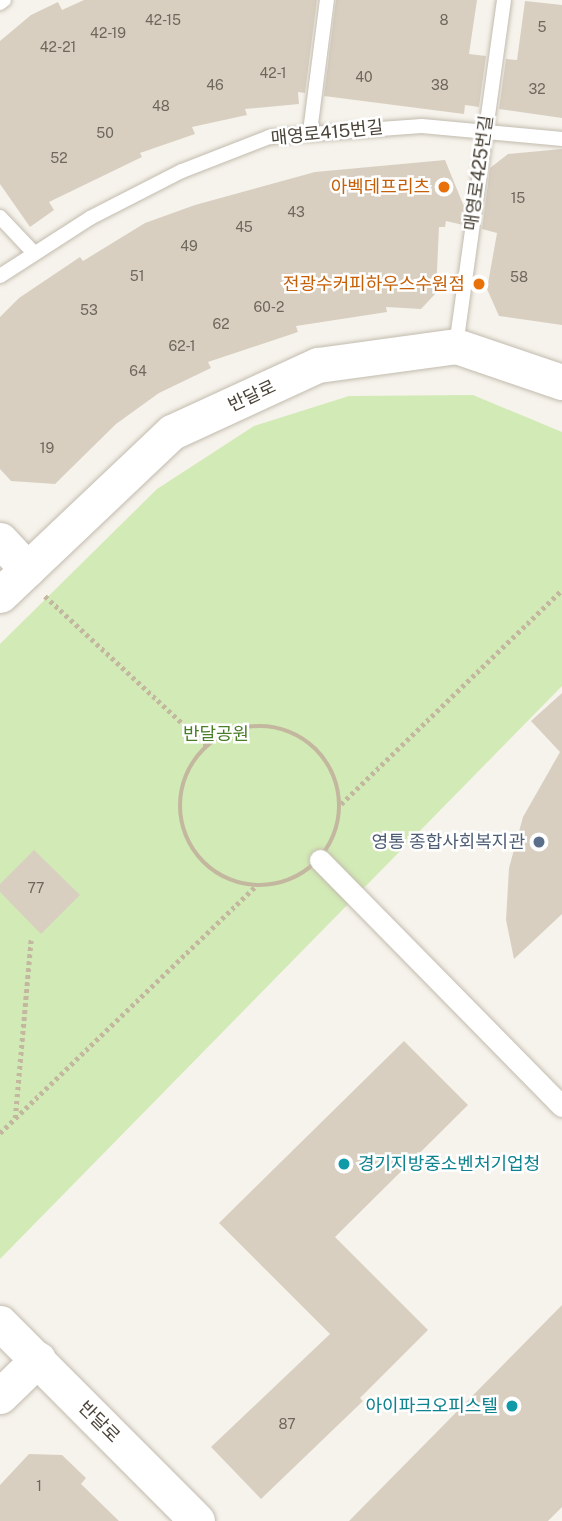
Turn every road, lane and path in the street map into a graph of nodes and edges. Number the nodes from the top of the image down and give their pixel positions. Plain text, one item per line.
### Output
1 (4, 0) edge
2 (327, 0) edge
3 (504, 0) edge
4 (0, 3) edge
5 (310, 132) junction
6 (485, 132) junction
7 (562, 139) edge
8 (0, 217) edge
9 (34, 253) junction
10 (0, 276) edge
11 (456, 346) junction
12 (562, 382) edge
13 (0, 540) edge
14 (35, 582) junction
15 (562, 590) edge
16 (0, 595) edge
17 (206, 745) junction
18 (340, 805) junction
19 (320, 860) junction
20 (256, 887) junction
21 (31, 940) dead end
22 (562, 1105) edge
23 (15, 1119) junction
24 (0, 1133) edge
25 (0, 1323) edge
26 (38, 1359) junction
27 (0, 1396) edge
28 (197, 1521) edge

1 - 4 lane
2 - 5 lane
3 - 6 lane, 매영로425번길
5 - 6 lane, 매영로415번길
5 - 9 lane, 매영로415번길
6 - 7 lane, 매영로415번길
6 - 11 lane, 매영로425번길
8 - 9 lane
9 - 10 lane, 매영로415번길
11 - 12 street, 반달로
11 - 14 street, 반달로
13 - 14 street
14 - 16 street, 반달로
14 - 17 path
15 - 18 path
17 - 18 path
17 - 20 path
18 - 19 path
19 - 20 path
19 - 22 street
20 - 23 path
21 - 23 path
23 - 24 path
25 - 26 street, 반달로
26 - 27 street
26 - 28 street, 반달로

